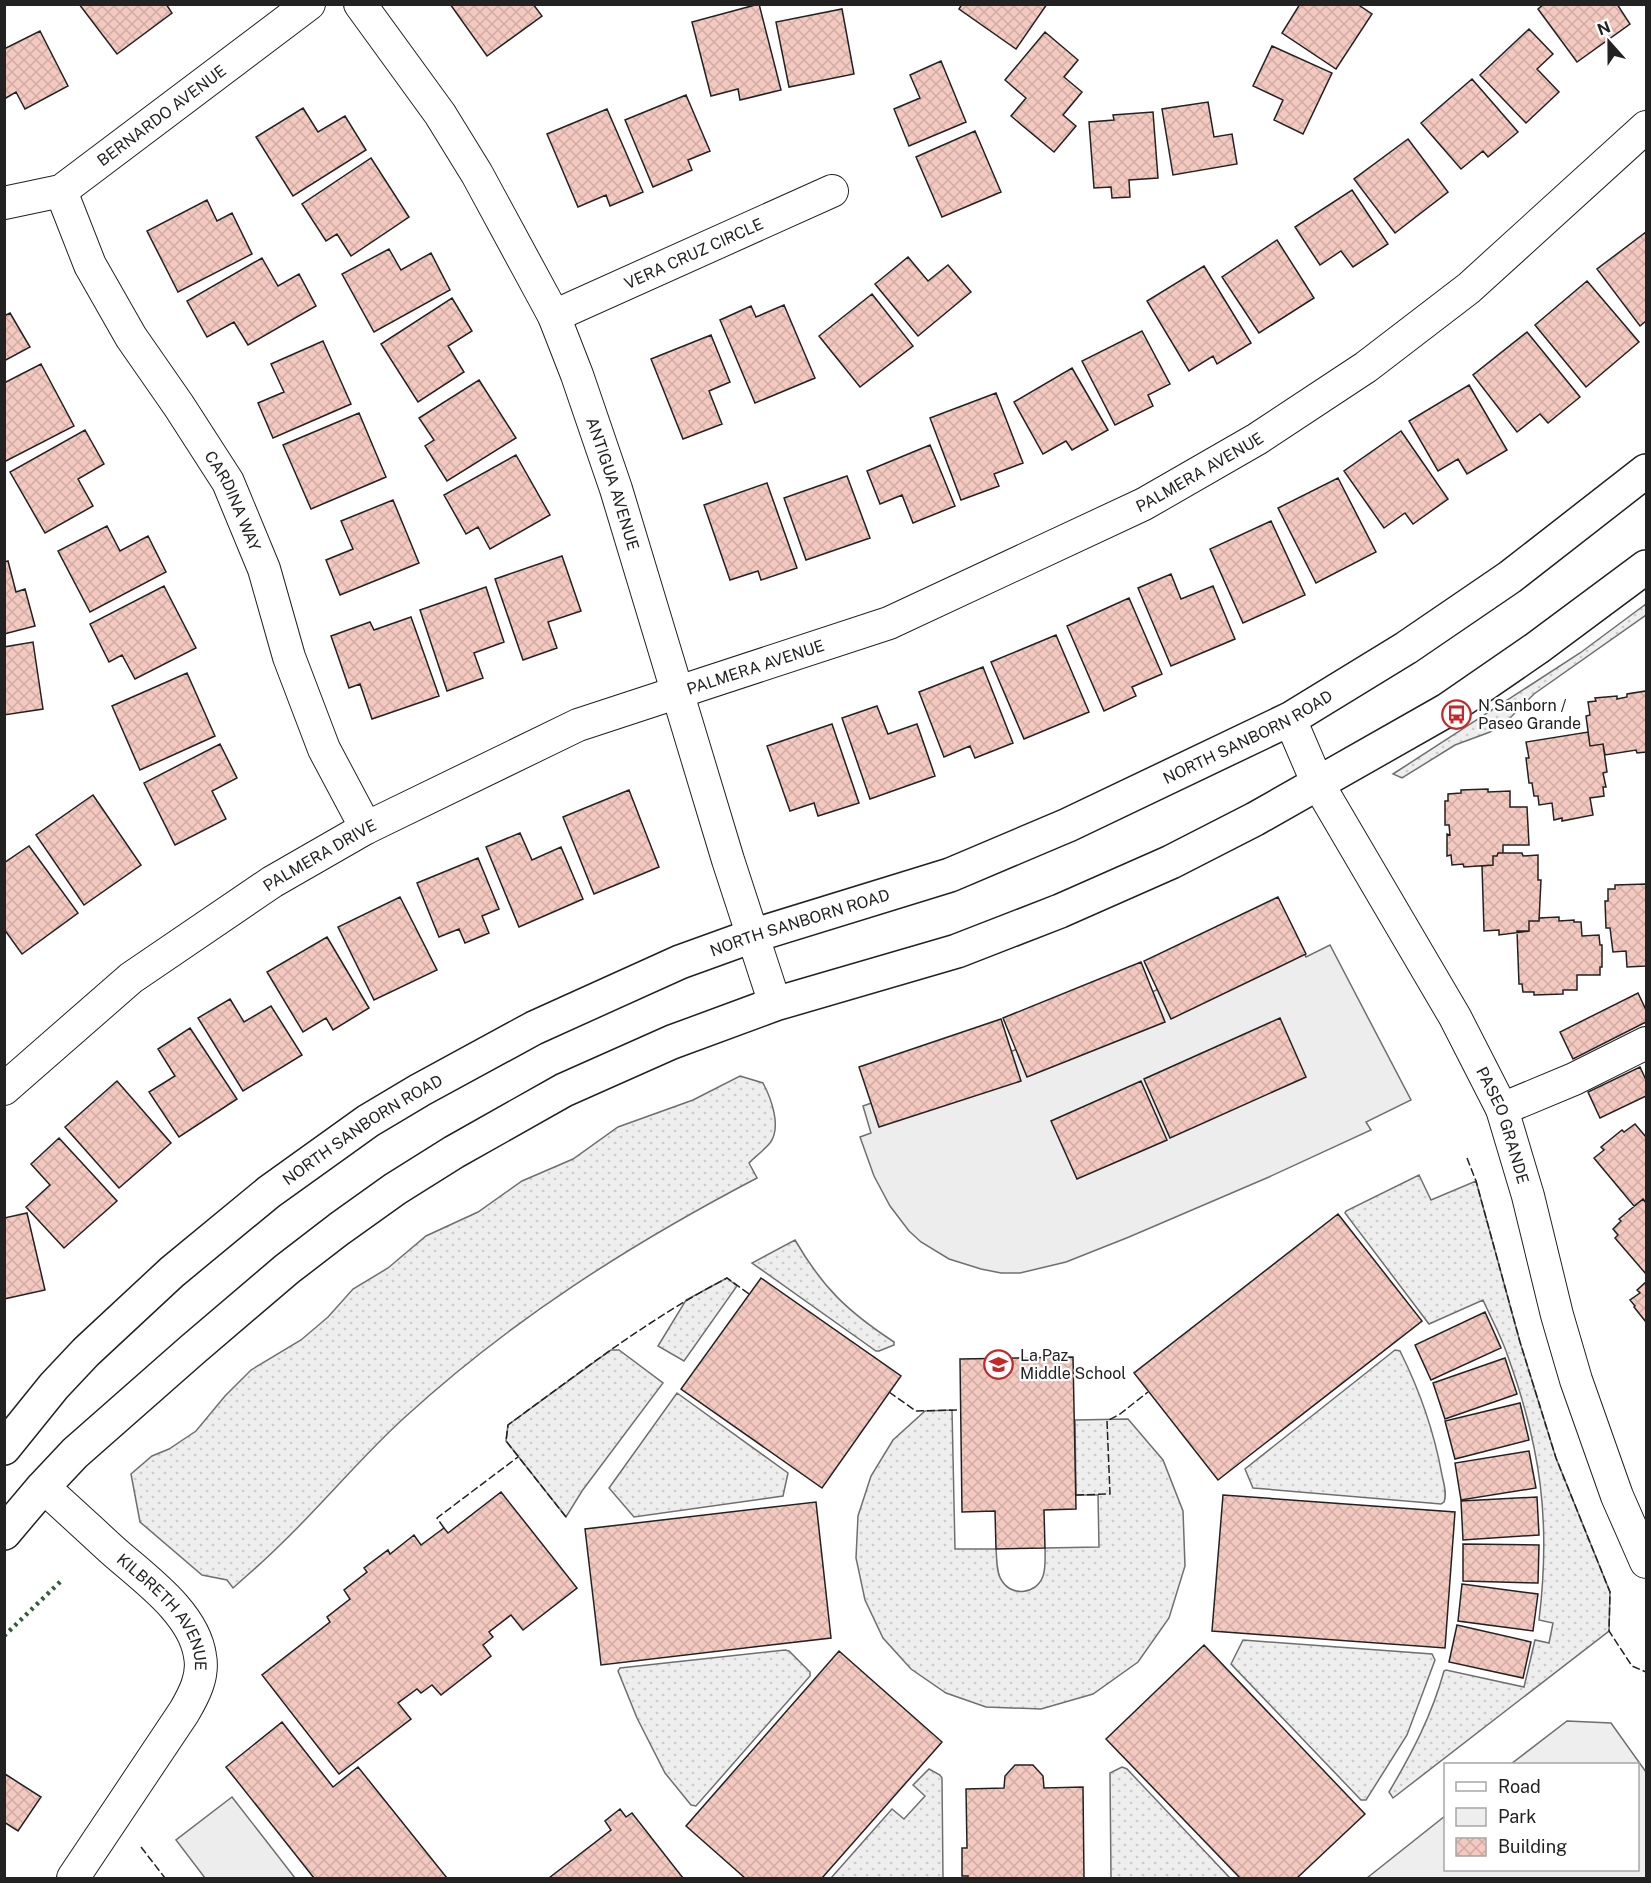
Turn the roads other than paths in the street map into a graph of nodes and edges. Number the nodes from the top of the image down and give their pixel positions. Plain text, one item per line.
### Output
1 (309, 4) edge
2 (360, 4) edge
3 (1647, 127) edge
4 (62, 191) junction
5 (832, 191) dead end
6 (4, 203) edge
7 (554, 316) junction
8 (1647, 471) edge
9 (1647, 567) edge
10 (1631, 588) edge
11 (678, 692) junction
12 (1290, 719) junction
13 (1317, 783) junction
14 (366, 828) junction
15 (752, 936) junction
16 (776, 1004) junction
17 (1647, 1043) edge
18 (4, 1089) edge
19 (1502, 1109) junction
20 (4, 1448) edge
21 (43, 1487) junction
22 (4, 1533) edge
23 (1647, 1562) edge
24 (73, 1878) edge

1 - 4 street, BERNARDO AVENUE
2 - 7 street, ANTIGUA AVENUE
3 - 11 street, PALMERA AVENUE
4 - 6 street, BERNARDO AVENUE
4 - 14 street, CARDINA WAY
5 - 7 street, VERA CRUZ CIRCLE
7 - 11 street, ANTIGUA AVENUE
8 - 12 main road, NORTH SANBORN ROAD
9 - 10 main road
10 - 13 main road
11 - 14 street, PALMERA DRIVE
11 - 15 street, ANTIGUA AVENUE
12 - 13 street, PASEO GRANDE
12 - 15 main road, NORTH SANBORN ROAD
13 - 16 main road
13 - 19 street, PASEO GRANDE
14 - 18 street, PALMERA DRIVE
15 - 16 street, ANTIGUA AVENUE
15 - 20 main road, NORTH SANBORN ROAD
16 - 21 main road
17 - 19 street
19 - 23 street, PASEO GRANDE
21 - 22 main road
21 - 24 street, KILBRETH AVENUE

